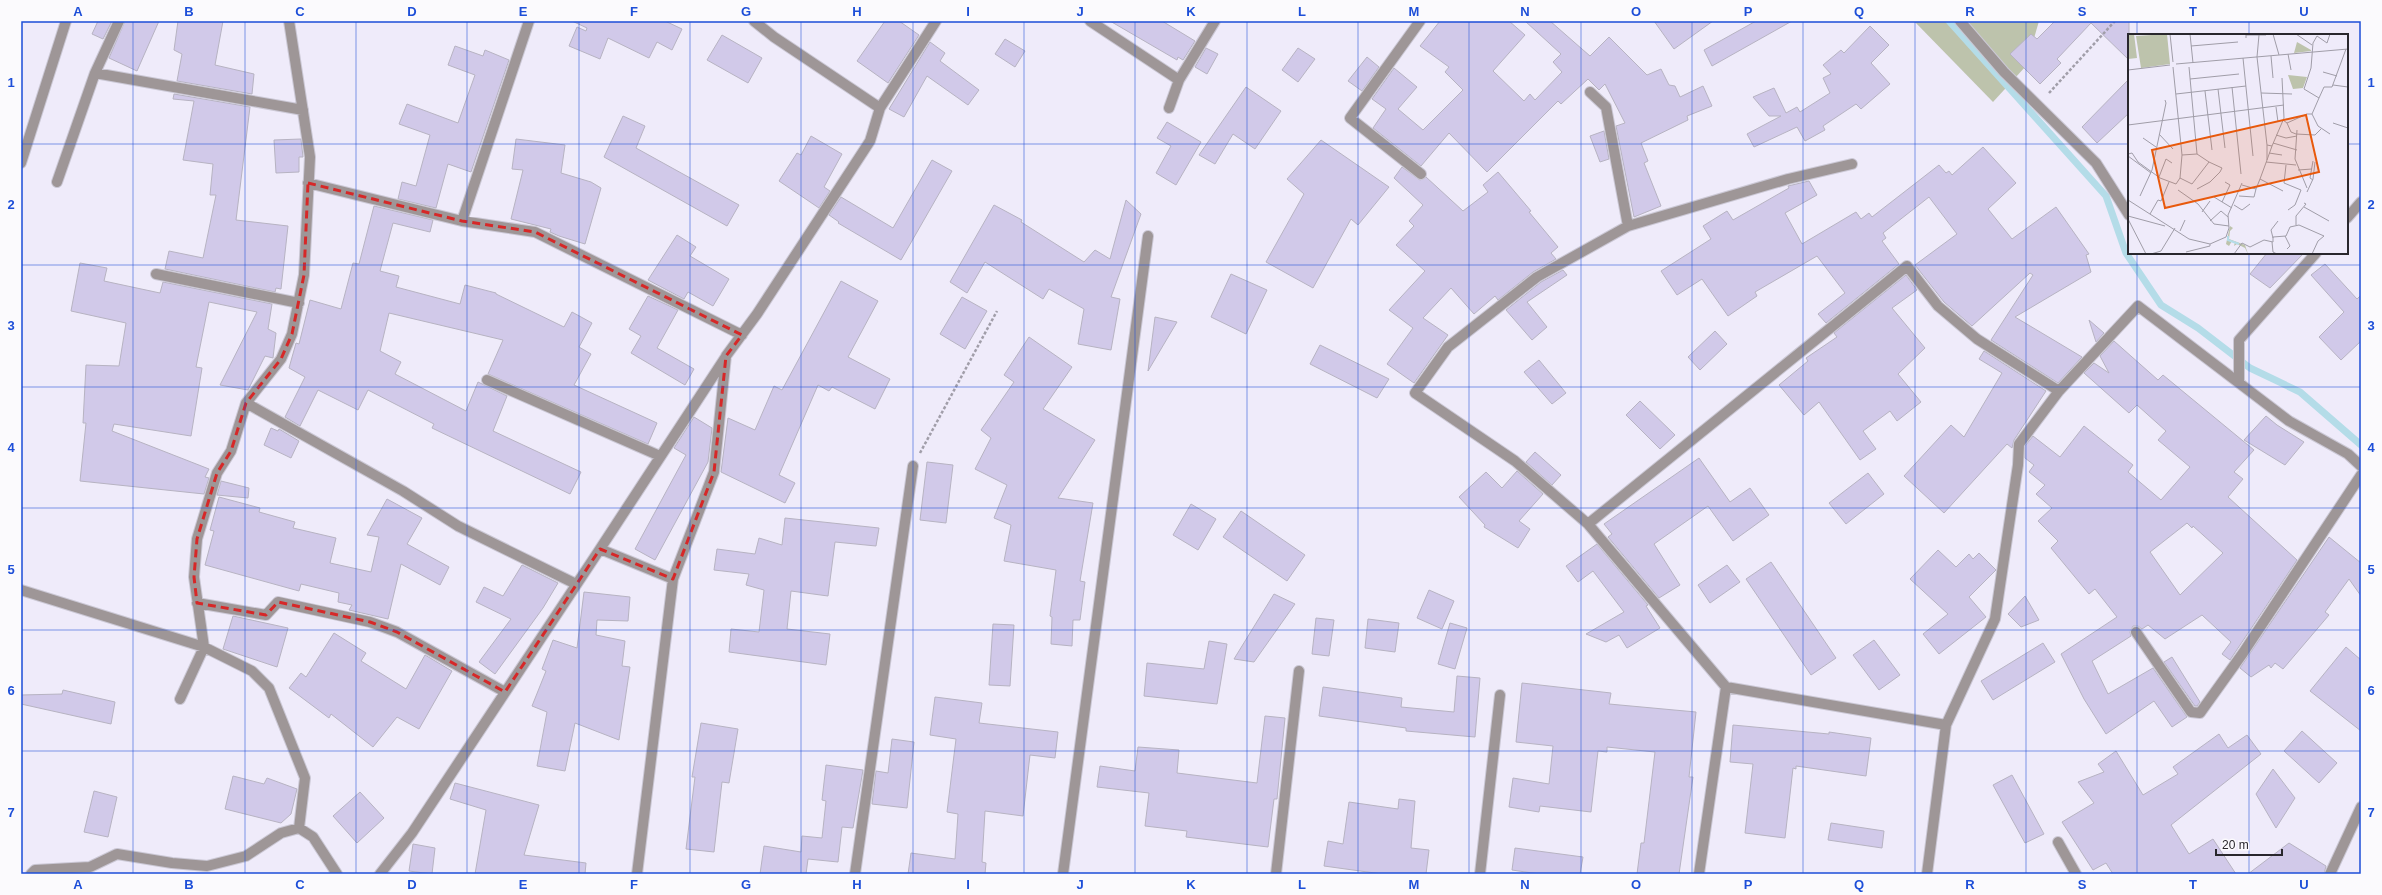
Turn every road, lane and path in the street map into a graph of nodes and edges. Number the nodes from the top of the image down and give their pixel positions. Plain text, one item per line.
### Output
1 (66, 21) edge
2 (119, 21) edge
3 (289, 21) edge
4 (529, 21) edge
5 (754, 21) edge
6 (936, 21) edge
7 (1090, 21) edge
8 (1215, 21) edge
9 (1420, 21) edge
10 (1960, 21) edge
11 (2115, 21) edge
12 (95, 73) junction
13 (1178, 80) junction
14 (1590, 92) dead end
15 (2038, 105) junction
16 (880, 108) junction
17 (1169, 108) dead end
18 (303, 110) junction
19 (21, 162) edge
20 (1852, 164) dead end
21 (1421, 174) dead end
22 (57, 182) dead end
23 (308, 183) junction
24 (2361, 202) edge
25 (2128, 213) edge
26 (2348, 217) edge
27 (462, 221) junction
28 (1628, 226) junction
29 (1148, 236) dead end
30 (2315, 254) edge
31 (156, 274) dead end
32 (299, 303) junction
33 (996, 311) dead end
34 (742, 335) junction
35 (726, 356) junction
36 (487, 380) dead end
37 (2239, 383) junction
38 (2059, 391) junction
39 (246, 403) junction
40 (660, 456) junction
41 (913, 466) joint
42 (2361, 466) edge
43 (2361, 475) edge
44 (1588, 524) junction
45 (600, 549) junction
46 (673, 579) junction
47 (576, 584) junction
48 (21, 590) edge
49 (197, 603) junction
50 (2136, 632) dead end
51 (204, 647) junction
52 (1299, 671) dead end
53 (1726, 687) junction
54 (505, 692) junction
55 (1500, 695) dead end
56 (180, 699) dead end
57 (1946, 725) junction
58 (2361, 807) edge
59 (299, 828) junction
60 (2058, 842) dead end
61 (31, 874) edge
62 (337, 874) edge
63 (380, 874) edge
64 (637, 874) edge
65 (854, 874) edge
66 (1063, 874) edge
67 (1276, 874) edge
68 (1480, 874) edge
69 (1699, 874) edge
70 (1927, 874) edge
71 (2076, 874) edge
72 (2330, 874) edge

1 - 19 street
2 - 12 street
3 - 18 street
4 - 27 street
5 - 16 street
6 - 16 street
7 - 13 street
8 - 13 street
9 - 21 street
10 - 15 street
11 - 15 path
12 - 18 street
12 - 22 street
13 - 17 street
14 - 28 street
15 - 25 street
16 - 34 street
18 - 23 street
20 - 28 street
23 - 27 street
23 - 32 street
24 - 26 street
27 - 34 street
28 - 44 street
29 - 66 street
30 - 37 street
31 - 32 street
32 - 39 street
33 - 41 path
34 - 35 street
35 - 40 street
35 - 46 street
36 - 40 street
37 - 38 street
37 - 42 street
38 - 44 street
38 - 57 street
39 - 47 street
39 - 49 street
40 - 45 street
41 - 65 street
43 - 50 street
44 - 53 street
45 - 46 street
45 - 47 street
46 - 64 street
47 - 54 street
48 - 51 street
49 - 51 street
49 - 54 street
51 - 56 street
51 - 59 street
52 - 67 street
53 - 57 street
53 - 69 street
54 - 63 street
55 - 68 street
57 - 70 street
58 - 72 street
59 - 61 street
59 - 62 street
60 - 71 street

